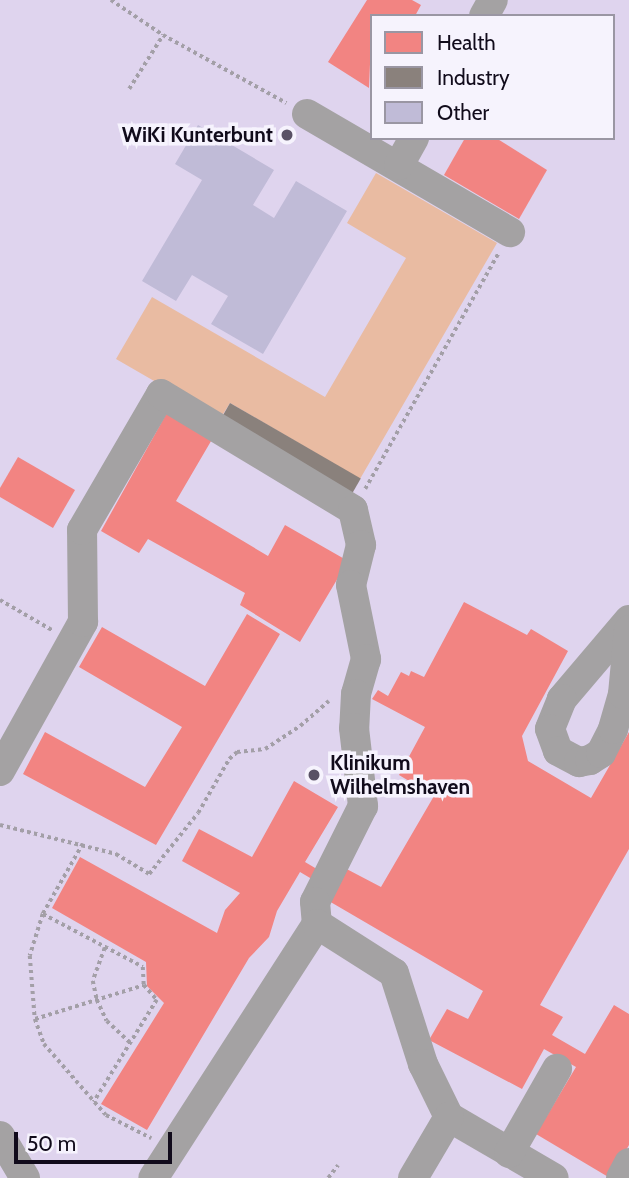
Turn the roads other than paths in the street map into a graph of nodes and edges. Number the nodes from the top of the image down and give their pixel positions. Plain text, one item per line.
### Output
1 (307, 114) road end
2 (413, 140) edge
3 (399, 166) junction
4 (510, 232) road end
5 (629, 621) edge
6 (629, 630) edge
7 (0, 771) edge
8 (317, 924) junction
9 (557, 1069) dead end
10 (449, 1117) junction
11 (0, 1136) edge
12 (509, 1153) junction
13 (629, 1163) edge
14 (25, 1178) edge
15 (153, 1178) edge
16 (413, 1178) edge
17 (554, 1178) edge
18 (621, 1178) edge

1 - 3 street
2 - 3 street
3 - 4 street
5 - 6 street
7 - 8 street
8 - 10 street
8 - 15 street
9 - 12 street
10 - 12 street
10 - 16 street
11 - 14 street
12 - 17 street
13 - 18 street

